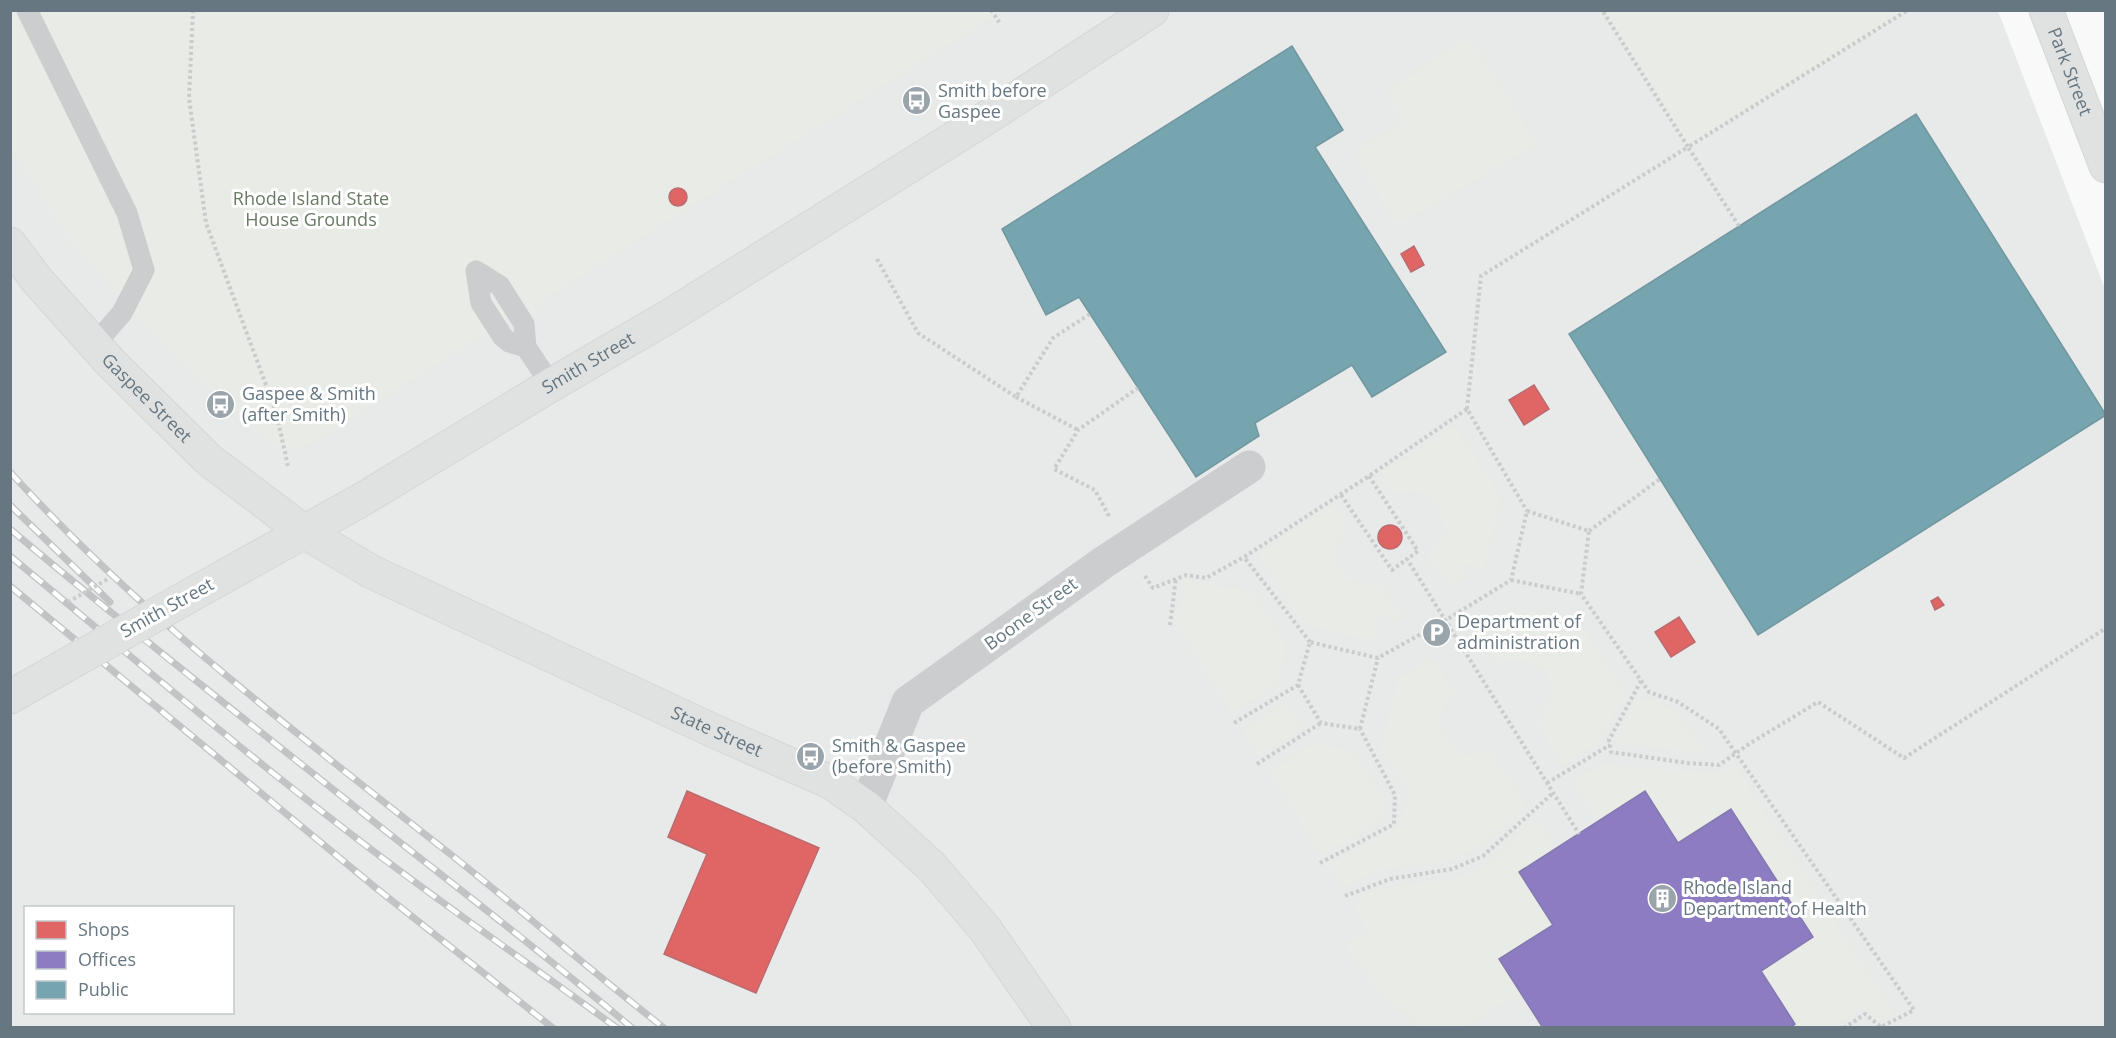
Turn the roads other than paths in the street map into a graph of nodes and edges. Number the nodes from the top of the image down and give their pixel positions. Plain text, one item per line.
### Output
1 (27, 10) edge
2 (1152, 10) edge
3 (2046, 10) edge
4 (2106, 166) edge
5 (10, 244) edge
6 (94, 345) junction
7 (526, 347) dead end
8 (551, 385) junction
9 (1249, 467) dead end
10 (303, 531) junction
11 (10, 697) edge
12 (866, 807) junction
13 (1054, 1028) edge

1 - 6 lane
2 - 8 main road, Smith Street
3 - 4 main road, Park Street
5 - 6 main road, Gaspee Street
6 - 10 main road, Gaspee Street
7 - 8 lane
8 - 10 main road, Smith Street
9 - 12 street, Boone Street
10 - 11 main road, Smith Street, bridge
10 - 12 main road, State Street
12 - 13 main road, State Street

